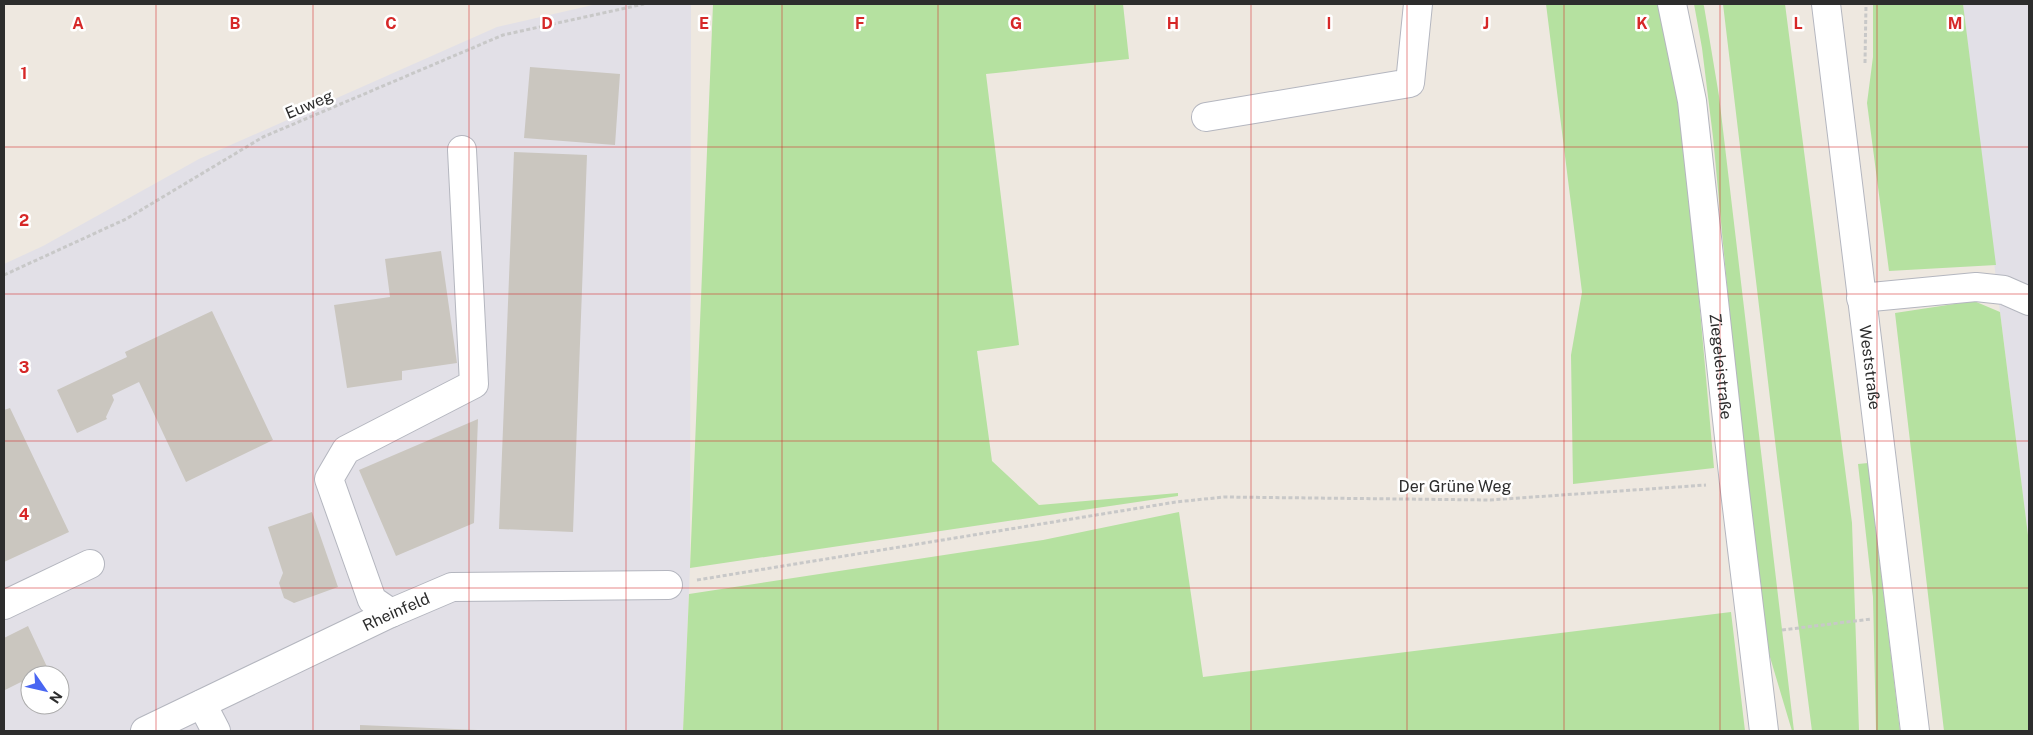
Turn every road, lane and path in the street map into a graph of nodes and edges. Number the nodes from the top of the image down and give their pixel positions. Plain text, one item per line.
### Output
1 (644, 4) edge
2 (1418, 4) edge
3 (1672, 4) edge
4 (1826, 4) edge
5 (1206, 117) dead end
6 (462, 150) dead end
7 (4, 275) edge
8 (1862, 298) junction
9 (2029, 301) edge
10 (1734, 483) junction
11 (90, 564) dead end
12 (668, 585) joint
13 (4, 605) edge
14 (391, 613) junction
15 (1901, 616) junction
16 (1752, 633) junction
17 (202, 704) junction
18 (144, 731) edge
19 (216, 731) edge
20 (1764, 731) edge
21 (1915, 731) edge

1 - 7 path, Euweg
2 - 5 street
3 - 10 street, Ziegeleistraße
4 - 8 street, Weststraße
6 - 14 street
8 - 9 street
8 - 15 street, Weststraße
10 - 12 path, Der Grüne Weg
10 - 16 street, Ziegeleistraße
11 - 13 street
12 - 14 street, Rheinfeld
14 - 17 street, Rheinfeld
15 - 16 path
15 - 21 street, Weststraße
16 - 20 street, Ziegeleistraße
17 - 18 street, Rheinfeld
17 - 19 street

